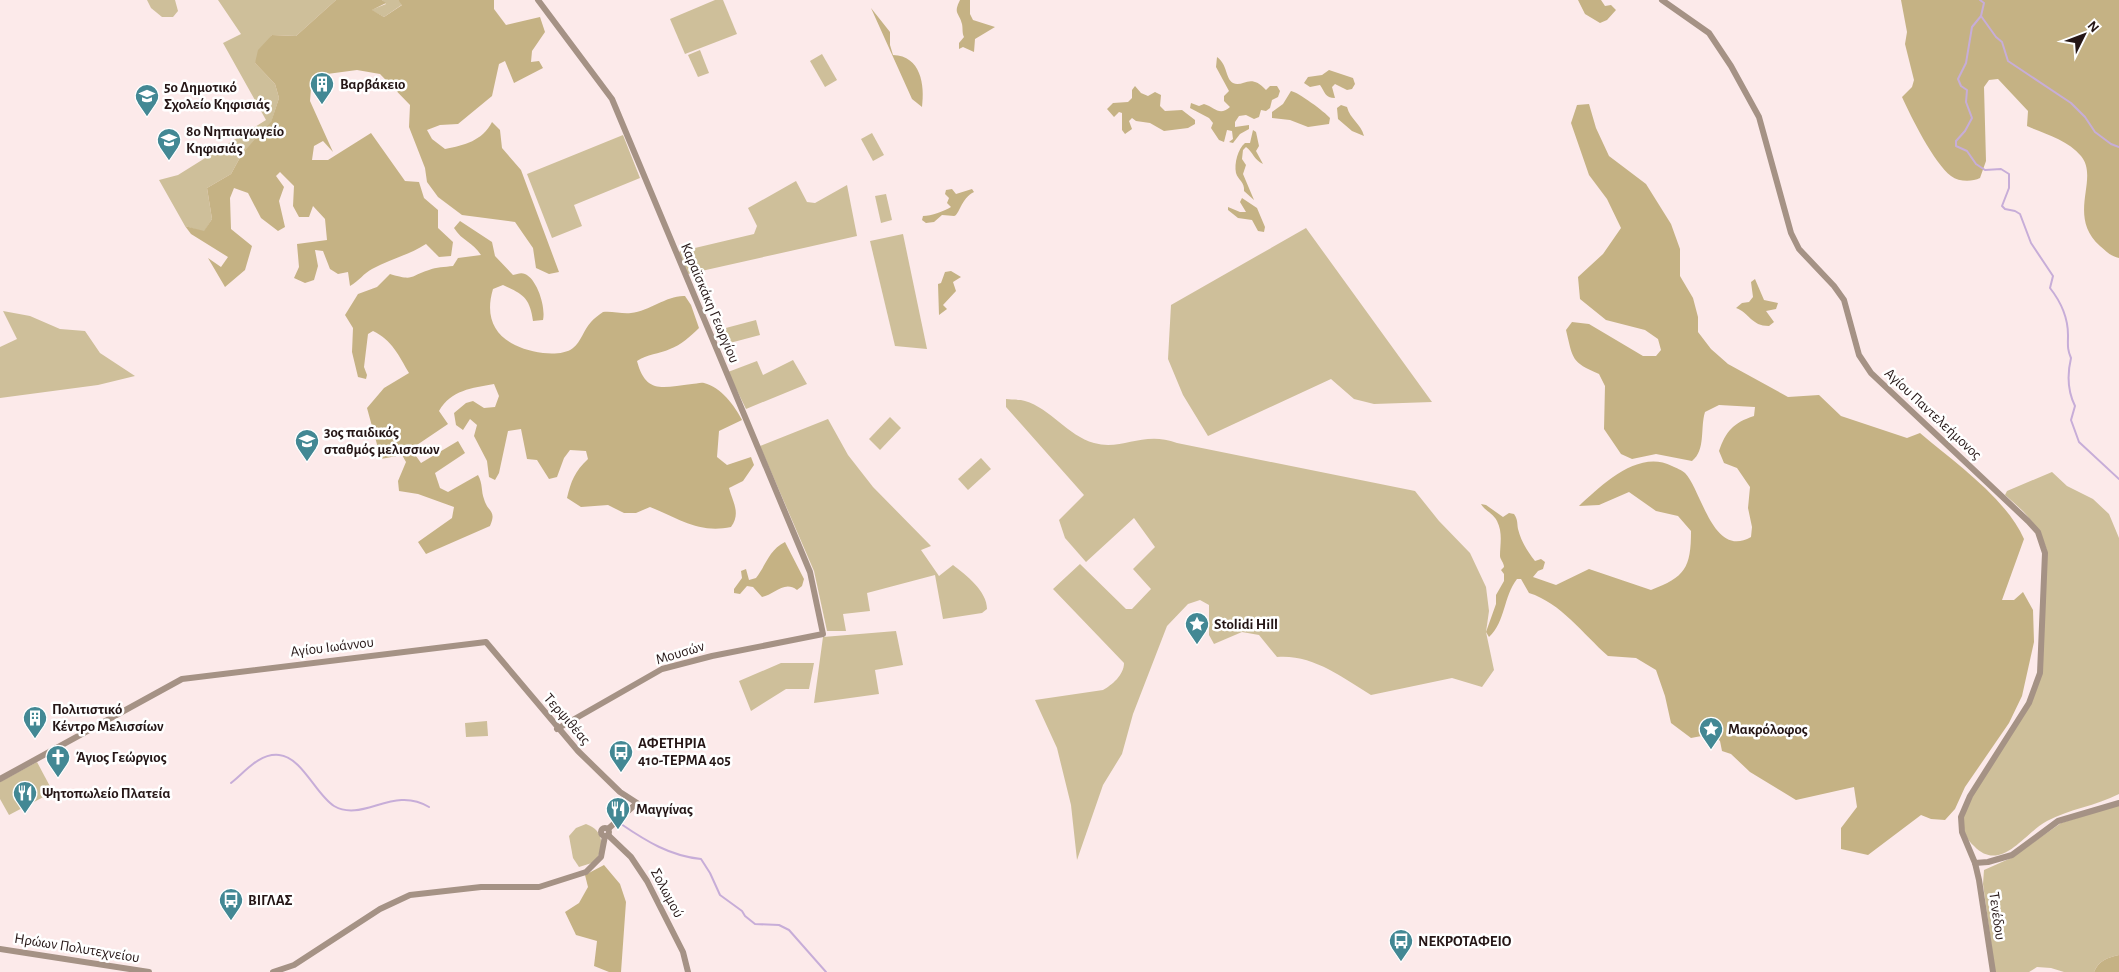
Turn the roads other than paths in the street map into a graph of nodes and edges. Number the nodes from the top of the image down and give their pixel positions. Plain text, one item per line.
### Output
1 (538, 0) edge
2 (1662, 0) edge
3 (823, 634) joint
4 (486, 642) joint
5 (558, 729) junction
6 (0, 779) edge
7 (2119, 803) edge
8 (607, 833) junction
9 (1975, 863) junction
10 (0, 949) edge
11 (149, 972) edge
12 (273, 972) edge
13 (688, 972) edge
14 (1993, 972) edge

1 - 3 street, Καραϊσκάκη Γεωργίου
2 - 9 street, Αγίου Παντελεήμονος
3 - 5 street, Μουσών
4 - 5 street, Τερψιθέας
4 - 6 street, Αγίου Ιωάννου
5 - 8 street, Τερψιθέας
7 - 9 street
8 - 12 street
8 - 13 street, Σολωμού
9 - 14 street, Τενέδου
10 - 11 street, Ηρώων Πολυτεχνείου

